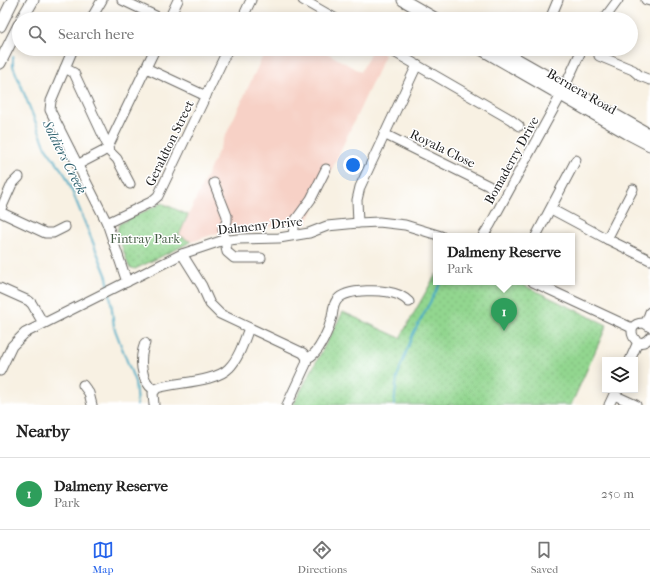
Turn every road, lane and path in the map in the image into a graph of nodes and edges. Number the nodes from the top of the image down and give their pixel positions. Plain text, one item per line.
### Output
1 (13, 0) edge
2 (33, 0) edge
3 (102, 0) edge
4 (122, 0) edge
5 (178, 0) edge
6 (251, 0) edge
7 (303, 0) edge
8 (403, 0) edge
9 (558, 0) edge
10 (610, 0) edge
11 (618, 0) edge
12 (646, 0) edge
13 (650, 1) edge
14 (26, 12) edge
15 (95, 12) edge
16 (147, 12) edge
17 (172, 12) edge
18 (245, 12) edge
19 (324, 12) edge
20 (424, 12) edge
21 (553, 12) edge
22 (602, 12) edge
23 (609, 12) edge
24 (0, 26) edge
25 (12, 39) edge
26 (71, 56) edge
27 (152, 56) edge
28 (225, 56) edge
29 (401, 56) edge
30 (495, 56) edge
31 (510, 56) edge
32 (579, 56) edge
33 (585, 56) edge
34 (599, 56) dead end
35 (0, 63) edge
36 (417, 65) junction
37 (65, 68) junction
38 (146, 68) junction
39 (650, 80) edge
40 (566, 92) junction
41 (206, 96) junction
42 (519, 126) dead end
43 (384, 134) junction
44 (650, 135) edge
45 (650, 145) edge
46 (108, 147) junction
47 (576, 160) dead end
48 (77, 165) junction
49 (326, 168) dead end
50 (19, 177) dead end
51 (214, 183) dead end
52 (130, 184) dead end
53 (489, 186) dead end
54 (633, 189) dead end
55 (551, 209) junction
56 (0, 212) edge
57 (358, 223) junction
58 (107, 224) junction
59 (66, 227) dead end
60 (485, 233) edge
61 (493, 233) edge
62 (538, 233) edge
63 (433, 234) edge
64 (294, 235) junction
65 (607, 239) junction
66 (224, 241) junction
67 (182, 254) junction
68 (261, 258) dead end
69 (650, 260) edge
70 (128, 282) junction
71 (539, 285) edge
72 (0, 288) edge
73 (409, 302) dead end
74 (650, 312) edge
75 (43, 324) junction
76 (648, 325) edge
77 (249, 328) junction
78 (632, 328) junction
79 (650, 337) edge
80 (638, 342) junction
81 (145, 343) dead end
82 (631, 357) edge
83 (307, 358) junction
84 (0, 371) edge
85 (83, 385) dead end
86 (154, 390) junction
87 (615, 393) edge
88 (617, 393) edge
89 (92, 405) edge
90 (154, 405) edge
91 (288, 405) edge
92 (609, 405) edge
93 (636, 405) edge

1 - 24 main road
2 - 14 main road
3 - 15 street
4 - 16 street
5 - 17 street
6 - 18 street
7 - 19 street
8 - 20 main road
9 - 21 street
10 - 22 street
11 - 23 street
12 - 13 street
25 - 35 main road
26 - 37 street
27 - 38 street
28 - 41 street, Geraldton Street
29 - 36 street
30 - 40 main road, Bernera Road
31 - 40 main road, Bernera Road
32 - 40 street
33 - 40 street
34 - 39 street
36 - 42 street
36 - 43 street
37 - 46 street
37 - 48 street
38 - 41 street
38 - 46 street
40 - 44 main road, Bernera Road
40 - 45 main road, Bernera Road
40 - 60 street, Bomaderry Drive
40 - 61 street, Bomaderry Drive
41 - 58 street, Geraldton Street
43 - 53 street, Royala Close
43 - 57 street
46 - 48 street
46 - 52 street
47 - 55 street
48 - 58 street
49 - 64 street
50 - 56 street
51 - 66 street
54 - 65 street
55 - 62 street
55 - 65 street
56 - 59 street
57 - 63 street, Dalmeny Drive
57 - 64 street, Dalmeny Drive
58 - 70 street
64 - 66 street, Dalmeny Drive
65 - 69 street
66 - 67 street, Dalmeny Drive
66 - 68 street
67 - 70 street, Dalmeny Drive
67 - 77 street
70 - 75 street, Dalmeny Drive
71 - 78 street
72 - 75 street
73 - 83 street
74 - 76 street
75 - 84 street, Dalmeny Drive
76 - 78 street
77 - 83 street
77 - 86 street
78 - 80 street
79 - 80 street
80 - 82 street
81 - 86 street
83 - 91 street
85 - 89 street
86 - 90 street
87 - 92 street
88 - 93 street

